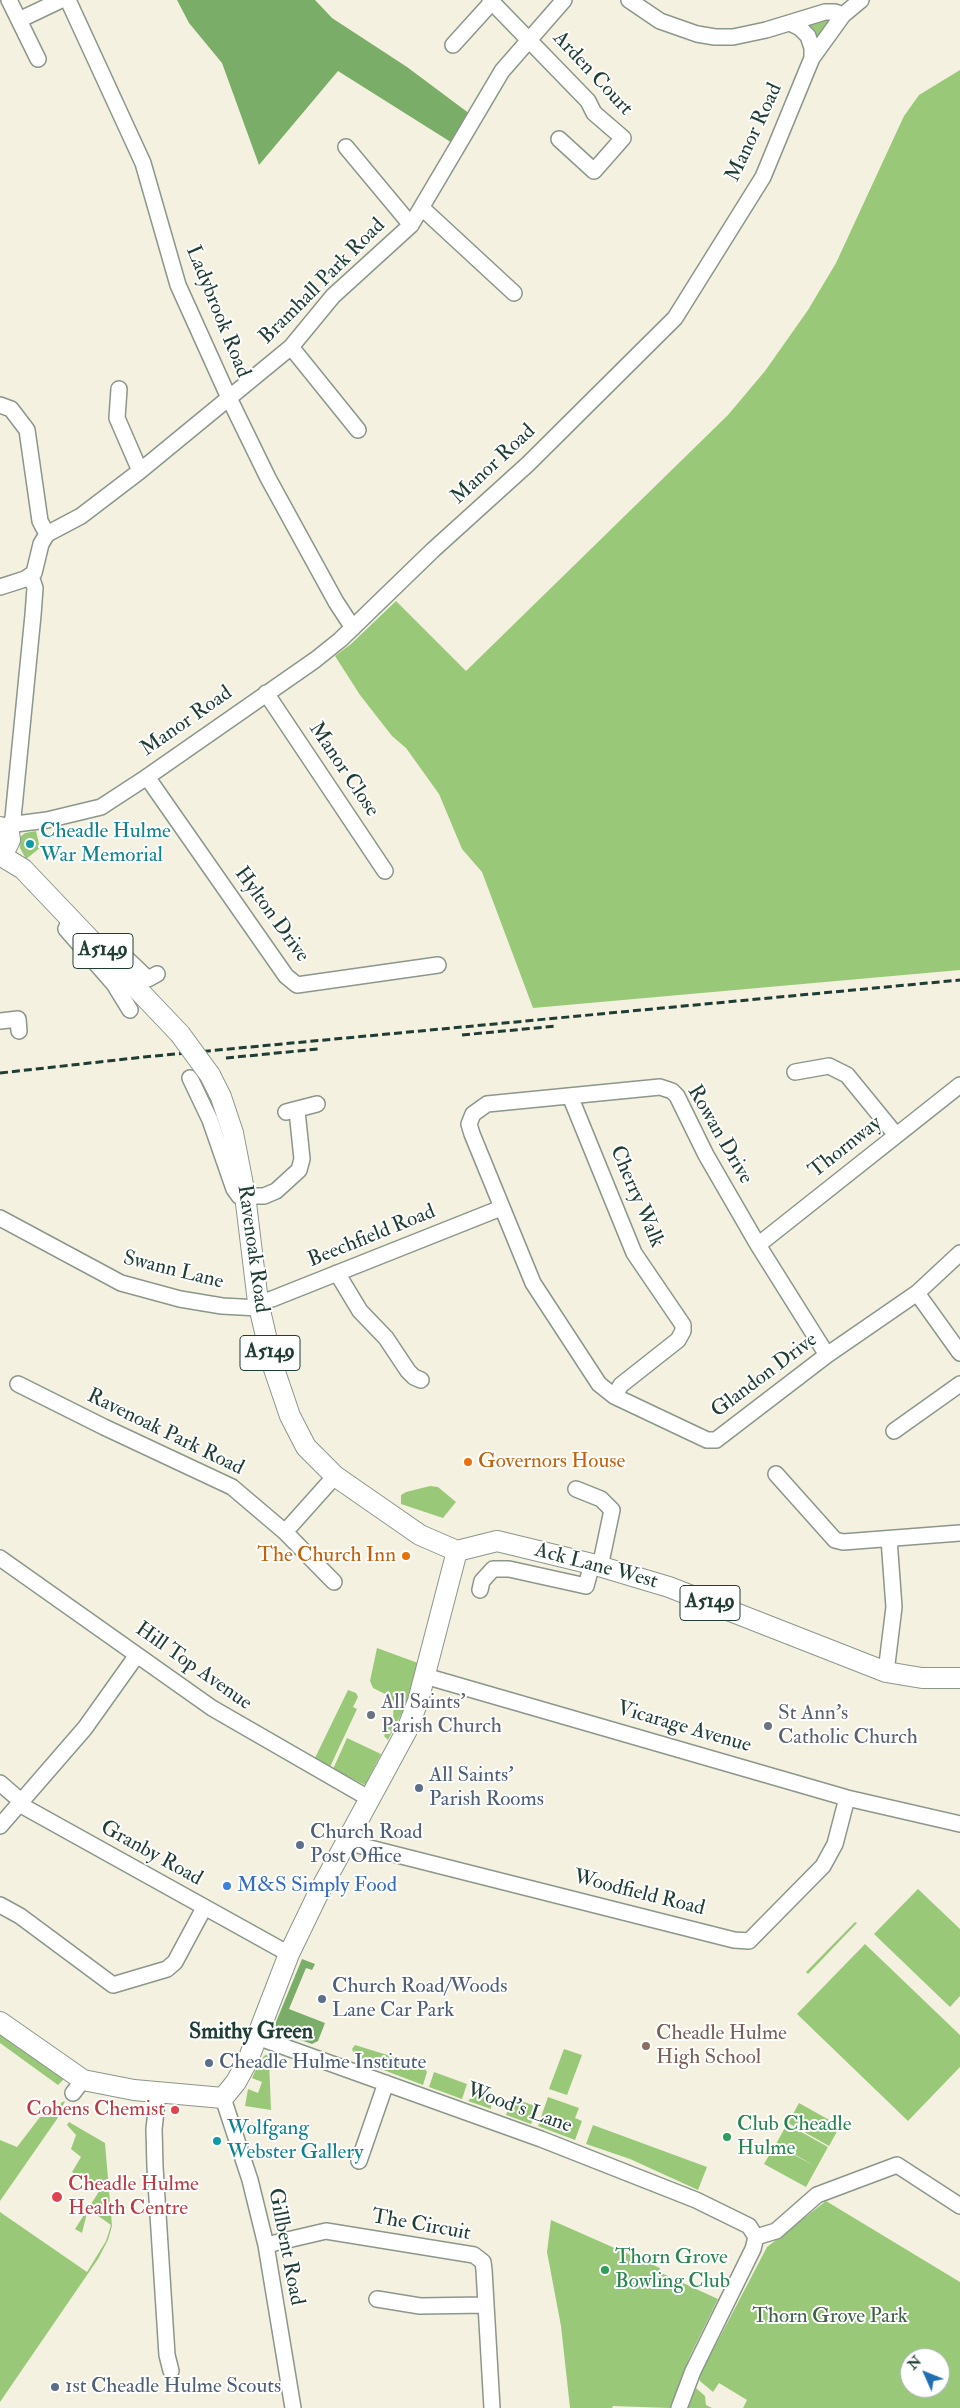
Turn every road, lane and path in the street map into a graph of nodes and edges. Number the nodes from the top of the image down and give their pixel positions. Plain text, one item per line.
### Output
1 (9, 0) edge
2 (61, 0) edge
3 (68, 0) edge
4 (564, 0) edge
5 (629, 0) edge
6 (861, 0) edge
7 (491, 1) edge
8 (843, 16) junction
9 (19, 20) junction
10 (790, 23) junction
11 (530, 38) junction
12 (453, 45) dead end
13 (812, 58) junction
14 (38, 59) dead end
15 (559, 139) dead end
16 (346, 147) dead end
17 (422, 208) junction
18 (411, 225) junction
19 (514, 293) dead end
20 (292, 347) junction
21 (119, 389) dead end
22 (229, 398) junction
23 (0, 405) edge
24 (358, 430) dead end
25 (140, 472) junction
26 (47, 534) junction
27 (31, 576) junction
28 (0, 587) edge
29 (353, 628) junction
30 (266, 693) junction
31 (147, 777) junction
32 (4, 838) edge
33 (385, 871) dead end
34 (71, 917) junction
35 (111, 960) junction
36 (438, 965) dead end
37 (157, 974) dead end
38 (130, 1010) dead end
39 (0, 1021) edge
40 (19, 1031) dead end
41 (795, 1072) dead end
42 (190, 1078) dead end
43 (960, 1085) edge
44 (570, 1096) junction
45 (318, 1104) dead end
46 (896, 1135) junction
47 (245, 1195) junction
48 (502, 1208) junction
49 (0, 1218) edge
50 (758, 1245) junction
51 (960, 1253) edge
52 (337, 1274) junction
53 (917, 1293) junction
54 (259, 1305) junction
55 (960, 1354) edge
56 (827, 1356) junction
57 (421, 1380) dead end
58 (18, 1384) dead end
59 (960, 1384) edge
60 (614, 1396) junction
61 (894, 1431) dead end
62 (776, 1474) dead end
63 (335, 1476) junction
64 (576, 1489) dead end
65 (285, 1532) junction
66 (960, 1534) edge
67 (889, 1539) junction
68 (457, 1551) junction
69 (0, 1558) edge
70 (596, 1565) junction
71 (334, 1582) dead end
72 (480, 1590) dead end
73 (137, 1655) junction
74 (886, 1672) junction
75 (425, 1676) junction
76 (960, 1678) edge
77 (0, 1783) edge
78 (847, 1798) junction
79 (370, 1799) junction
80 (21, 1803) junction
81 (960, 1824) edge
82 (0, 1826) edge
83 (346, 1842) junction
84 (0, 1904) edge
85 (204, 1908) junction
86 (289, 1954) junction
87 (0, 2022) edge
88 (257, 2037) junction
89 (386, 2083) junction
90 (158, 2093) junction
91 (223, 2098) junction
92 (359, 2160) dead end
93 (960, 2206) edge
94 (756, 2237) junction
95 (266, 2245) junction
96 (382, 2304) dead end
97 (486, 2305) junction
98 (171, 2371) dead end
99 (293, 2408) edge
100 (492, 2408) edge
101 (679, 2408) edge

1 - 9 street
2 - 9 street
3 - 22 street, Ladybrook Road
4 - 11 street, Bramhall Park Road
5 - 10 street
6 - 8 street, Manor Road
7 - 11 street
7 - 12 street
8 - 10 street
8 - 13 street, Manor Road
9 - 14 street
10 - 13 street
11 - 15 street, Arden Court
11 - 17 street, Bramhall Park Road
13 - 29 street, Manor Road
16 - 18 street
17 - 18 street, Bramhall Park Road
17 - 19 street
18 - 20 street, Bramhall Park Road
20 - 22 street, Bramhall Park Road
20 - 24 street
21 - 25 street
22 - 25 street, Bramhall Park Road
22 - 29 street, Ladybrook Road
23 - 26 street
25 - 26 street, Bramhall Park Road
26 - 27 street
27 - 28 street
27 - 32 street
29 - 30 street, Manor Road
30 - 31 street, Manor Road
30 - 33 street, Manor Close
31 - 32 street, Manor Road
31 - 36 street, Hylton Drive
32 - 34 main road, Ravenoak Road / A5149
34 - 35 main road, Ravenoak Road / A5149
34 - 38 street
35 - 37 street
35 - 47 main road, Ravenoak Road / A5149, bridge
39 - 40 street
41 - 46 street
42 - 47 street
43 - 46 street, Thornway
44 - 48 street, Rowan Drive
44 - 50 street, Rowan Drive
44 - 60 street, Cherry Walk
45 - 47 street
46 - 50 street, Thornway
47 - 54 main road, Ravenoak Road / A5149
48 - 52 street, Beechfield Road
48 - 60 street, Glandon Drive
49 - 54 street, Swann Lane
50 - 56 street, Rowan Drive
51 - 53 street, Glandon Drive
52 - 54 street, Beechfield Road
52 - 57 street
53 - 55 street
53 - 56 street, Glandon Drive
54 - 63 main road, Ravenoak Road / A5149
56 - 60 street, Glandon Drive
58 - 65 street, Ravenoak Park Road
59 - 61 street
62 - 67 street
63 - 65 street
63 - 68 main road, Ravenoak Road / A5149
64 - 70 street
65 - 71 street, Ravenoak Park Road
66 - 67 street
67 - 74 street
68 - 70 main road, Ack Lane West / A5149
68 - 75 main road
69 - 73 street, Hill Top Avenue
70 - 72 street
70 - 74 main road, Ack Lane West / A5149
73 - 79 street, Hill Top Avenue
73 - 80 street
74 - 76 main road, Ack Lane West / A5149
75 - 78 street, Vicarage Avenue
75 - 79 main road
77 - 80 street, Granby Road
78 - 81 street, Vicarage Avenue
78 - 83 street, Woodfield Road
79 - 83 main road
80 - 82 street
80 - 85 street, Granby Road
83 - 86 main road
84 - 85 street
85 - 86 street, Granby Road
86 - 88 main road
87 - 90 main road
88 - 89 street, Wood's Lane
88 - 91 main road
89 - 92 street
89 - 94 street, Wood's Lane
90 - 91 main road
90 - 98 street
91 - 95 street, Gillbent Road
93 - 94 street
94 - 101 street
95 - 97 street, The Circuit
95 - 99 street, Gillbent Road
96 - 97 street
97 - 100 street, The Circuit

